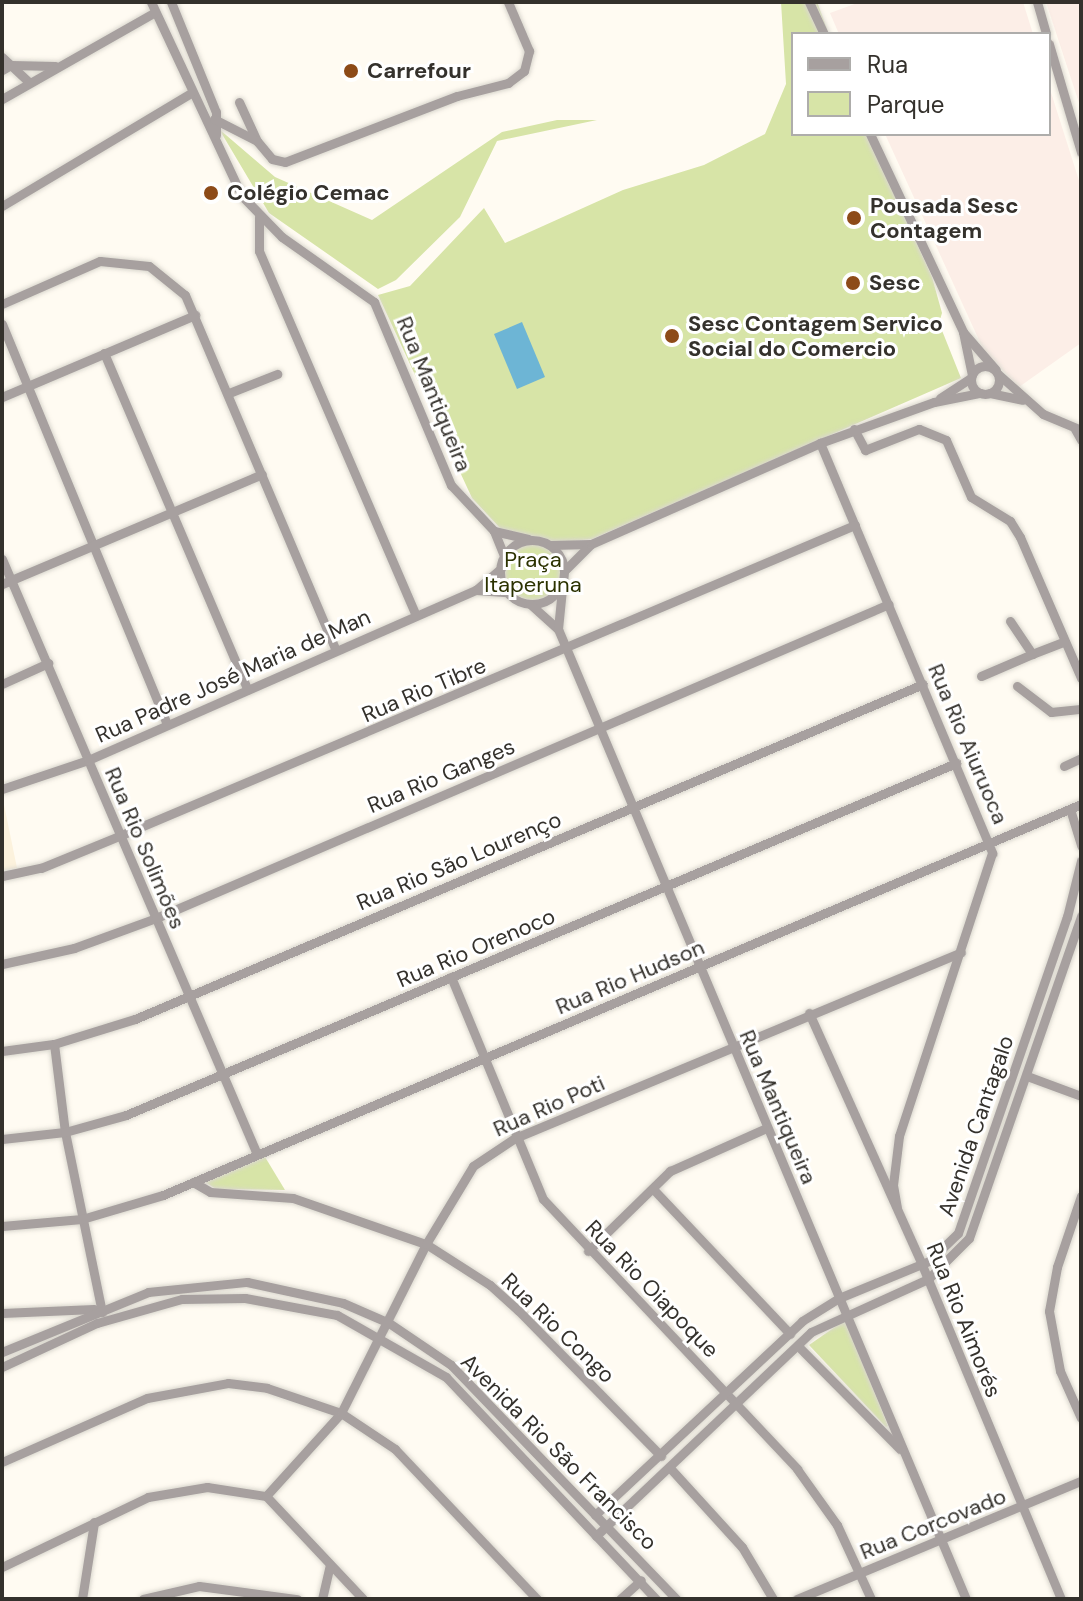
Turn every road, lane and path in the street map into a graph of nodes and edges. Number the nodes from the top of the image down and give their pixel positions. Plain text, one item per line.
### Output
1 (171, 2) edge
2 (508, 2) edge
3 (809, 2) edge
4 (1037, 2) edge
5 (153, 7) edge
6 (823, 32) edge
7 (1045, 32) edge
8 (1051, 51) edge
9 (2, 57) edge
10 (59, 66) junction
11 (7, 67) edge
12 (29, 82) junction
13 (191, 93) junction
14 (2, 99) edge
15 (239, 102) dead end
16 (203, 116) junction
17 (217, 119) junction
18 (216, 135) junction
19 (871, 136) edge
20 (257, 141) junction
21 (1081, 152) edge
22 (2, 206) edge
23 (259, 217) junction
24 (2, 304) edge
25 (195, 315) junction
26 (2, 324) edge
27 (963, 332) junction
28 (104, 353) junction
29 (997, 372) junction
30 (277, 374) dead end
31 (971, 377) junction
32 (29, 385) junction
33 (229, 393) junction
34 (984, 393) junction
35 (2, 397) edge
36 (1025, 401) junction
37 (934, 402) junction
38 (854, 429) junction
39 (1078, 430) edge
40 (1081, 440) edge
41 (820, 443) junction
42 (262, 474) junction
43 (170, 511) junction
44 (855, 525) junction
45 (494, 531) junction
46 (528, 539) junction
47 (91, 544) junction
48 (591, 544) junction
49 (550, 545) junction
50 (504, 556) junction
51 (2, 559) edge
52 (501, 568) junction
53 (566, 569) junction
54 (6, 582) edge
55 (562, 586) junction
56 (476, 590) junction
57 (507, 592) junction
58 (530, 604) junction
59 (889, 604) junction
60 (416, 615) junction
61 (1010, 621) dead end
62 (558, 629) junction
63 (1064, 642) junction
64 (336, 650) junction
65 (567, 650) junction
66 (1032, 654) junction
67 (48, 663) junction
68 (981, 676) dead end
69 (1081, 678) edge
70 (2, 684) edge
71 (923, 684) junction
72 (1017, 686) dead end
73 (248, 690) junction
74 (1081, 709) edge
75 (167, 724) junction
76 (599, 728) junction
77 (1081, 758) edge
78 (88, 760) junction
79 (956, 763) junction
80 (1064, 766) dead end
81 (2, 789) edge
82 (1081, 804) edge
83 (631, 809) junction
84 (1070, 809) junction
85 (119, 836) junction
86 (990, 843) junction
87 (1081, 846) edge
88 (1081, 861) edge
89 (2, 876) edge
90 (666, 888) junction
91 (1081, 916) edge
92 (156, 918) junction
93 (961, 952) junction
94 (2, 964) edge
95 (699, 968) junction
96 (451, 977) junction
97 (188, 996) junction
98 (809, 1013) junction
99 (54, 1044) junction
100 (733, 1048) junction
101 (2, 1051) edge
102 (483, 1057) junction
103 (1027, 1076) junction
104 (223, 1077) junction
105 (1081, 1096) edge
106 (766, 1128) junction
107 (65, 1132) junction
108 (515, 1138) junction
109 (2, 1139) edge
110 (256, 1152) junction
111 (193, 1182) junction
112 (654, 1190) junction
113 (1081, 1196) edge
114 (897, 1207) junction
115 (82, 1219) junction
116 (2, 1226) edge
117 (426, 1244) junction
118 (588, 1251) junction
119 (922, 1265) junction
120 (928, 1279) junction
121 (839, 1298) junction
122 (101, 1309) junction
123 (44, 1310) junction
124 (846, 1312) junction
125 (2, 1313) edge
126 (104, 1321) junction
127 (389, 1323) junction
128 (51, 1331) junction
129 (790, 1334) junction
130 (382, 1336) junction
131 (798, 1346) junction
132 (2, 1352) edge
133 (2, 1367) edge
134 (729, 1395) junction
135 (738, 1405) junction
136 (341, 1413) junction
137 (1081, 1418) edge
138 (528, 1444) junction
139 (903, 1451) junction
140 (517, 1455) junction
141 (661, 1456) junction
142 (2, 1462) edge
143 (670, 1468) junction
144 (1081, 1481) edge
145 (266, 1496) junction
146 (1021, 1507) junction
147 (595, 1515) junction
148 (94, 1522) junction
149 (608, 1526) junction
150 (596, 1536) junction
151 (942, 1540) junction
152 (330, 1565) junction
153 (2, 1567) edge
154 (860, 1573) junction
155 (641, 1580) junction
156 (234, 1595) edge
157 (82, 1599) edge
158 (143, 1599) edge
159 (297, 1599) edge
160 (322, 1599) edge
161 (363, 1599) edge
162 (537, 1599) edge
163 (620, 1599) edge
164 (656, 1599) edge
165 (676, 1599) edge
166 (773, 1599) edge
167 (797, 1599) edge
168 (871, 1599) edge
169 (966, 1599) edge
170 (1061, 1599) edge

1 - 17 street, Rua Mantiqueira
2 - 20 street
3 - 6 street
4 - 7 street
5 - 10 street
5 - 13 street, Rua Mantiqueira
8 - 21 street
9 - 11 street
10 - 11 street
10 - 12 street
11 - 12 street
12 - 14 street
13 - 16 street, Rua Mantiqueira
13 - 22 street
15 - 20 street
16 - 17 street
16 - 18 street, Rua Mantiqueira
17 - 18 street, Rua Mantiqueira
17 - 20 street
18 - 23 street, Rua Mantiqueira
19 - 27 street
23 - 45 street, Rua Mantiqueira
23 - 60 street
24 - 25 street
25 - 28 street
25 - 33 street
26 - 32 street
27 - 29 street
27 - 31 street
28 - 32 street
28 - 43 street
29 - 31 street
29 - 34 street
29 - 36 street
30 - 33 street
31 - 34 street
31 - 37 street
32 - 35 street
32 - 47 street
33 - 42 street
34 - 36 street
34 - 37 street
36 - 39 street
37 - 38 street
38 - 41 street
38 - 63 street
39 - 40 street
41 - 44 street, Rua Rio Aiuruoca
41 - 48 street
42 - 43 street
42 - 64 street
43 - 47 street
43 - 73 street
44 - 59 street, Rua Rio Aiuruoca
44 - 65 street, Rua Rio Tibre
45 - 46 street, Rua Mantiqueira
45 - 50 street, Rua Mantiqueira
46 - 49 street
46 - 50 street
47 - 54 street
47 - 75 street
48 - 49 street
48 - 53 street
49 - 53 street
50 - 52 street
51 - 54 street, Rua Rio Solimões
52 - 56 street, Rua Padre José Maria de Man
52 - 57 street
53 - 55 street
54 - 67 street, Rua Rio Solimões
55 - 58 street
55 - 62 street, Rua Mantiqueira
56 - 57 street, Rua Padre José Maria de Man
56 - 60 street, Rua Padre José Maria de Man
57 - 58 street
58 - 62 street, Rua Mantiqueira
59 - 71 street, Rua Rio Aiuruoca
59 - 76 street, Rua Rio Ganges
60 - 64 street, Rua Padre José Maria de Man
61 - 66 street
62 - 65 street, Rua Mantiqueira
63 - 66 street
63 - 69 street
64 - 73 street, Rua Padre José Maria de Man
65 - 76 street, Rua Mantiqueira
65 - 85 street, Rua Rio Tibre
66 - 68 street
67 - 70 street
67 - 78 street, Rua Rio Solimões
71 - 79 street, Rua Rio Aiuruoca
71 - 83 street, Rua Rio São Lourenço
72 - 74 street
73 - 75 street, Rua Padre José Maria de Man
75 - 78 street, Rua Padre José Maria de Man
76 - 83 street, Rua Mantiqueira
76 - 92 street, Rua Rio Ganges
77 - 80 street
78 - 81 street, Rua Padre José Maria de Man
78 - 85 street, Rua Rio Solimões
79 - 86 street, Rua Rio Aiuruoca
79 - 90 street, Rua Rio Orenoco
82 - 84 street, Rua Rio Hudson
83 - 90 street, Rua Mantiqueira
83 - 97 street, Rua Rio São Lourenço
84 - 86 street, Rua Rio Hudson
84 - 87 street
85 - 89 street, Rua Rio Tibre
85 - 92 street, Rua Rio Solimões
86 - 93 street, Rua Rio Aiuruoca
86 - 95 street, Rua Rio Hudson
88 - 119 street, Avenida Cantagalo
90 - 95 street, Rua Mantiqueira
90 - 96 street, Rua Rio Orenoco
91 - 103 street, Avenida Cantagalo
92 - 94 street, Rua Rio Ganges
92 - 97 street, Rua Rio Solimões
93 - 98 street, Rua Rio Poti
93 - 114 street, Rua Rio Aiuruoca
95 - 100 street, Rua Mantiqueira
95 - 102 street, Rua Rio Hudson
96 - 102 street, Rua Rio Oiapoque
96 - 104 street, Rua Rio Orenoco
97 - 99 street, Rua Rio São Lourenço
97 - 104 street, Rua Rio Solimões
98 - 100 street, Rua Rio Poti
98 - 114 street, Rua Rio Aimorés
99 - 101 street, Rua Rio São Lourenço
99 - 107 street
100 - 106 street, Rua Mantiqueira
100 - 108 street, Rua Rio Poti
102 - 108 street, Rua Rio Oiapoque
102 - 110 street, Rua Rio Hudson
103 - 105 street
103 - 120 street, Avenida Cantagalo
104 - 107 street, Rua Rio Orenoco
104 - 110 street, Rua Rio Solimões
106 - 112 street
106 - 121 street, Rua Mantiqueira
107 - 109 street, Rua Rio Orenoco
107 - 115 street
108 - 117 street, Rua Rio Poti
108 - 118 street, Rua Rio Oiapoque
110 - 111 street, Rua Rio Hudson
111 - 115 street
111 - 117 street, Rua Rio Congo
112 - 118 street
112 - 129 street
113 - 137 street
114 - 119 street, Rua Rio Aimorés
115 - 116 street
115 - 122 street
117 - 127 street, Rua Rio Poti
117 - 141 street, Rua Rio Congo
118 - 134 street, Rua Rio Oiapoque
119 - 120 street, Rua Rio Aimorés
119 - 121 street, Avenida Cantagalo
120 - 124 street, Avenida Cantagalo
120 - 146 street, Rua Rio Aimorés
121 - 124 street, Rua Mantiqueira
121 - 129 street, Avenida Cantagalo
122 - 123 street
122 - 126 street
122 - 127 street, Avenida Rio São Francisco
122 - 128 street, Avenida Rio São Francisco
123 - 125 street
123 - 128 street
124 - 131 street, Avenida Cantagalo
124 - 139 street, Rua Mantiqueira
126 - 130 street, Avenida Rio São Francisco
126 - 133 street, Avenida Rio São Francisco
127 - 130 street, Rua Rio Poti
127 - 138 street, Avenida Rio São Francisco
128 - 132 street, Avenida Rio São Francisco
129 - 134 street, Avenida Cantagalo
130 - 136 street, Rua Rio Poti
130 - 140 street, Avenida Rio São Francisco
131 - 135 street, Avenida Cantagalo
131 - 139 street
134 - 135 street, Rua Rio Oiapoque
134 - 141 street, Avenida Cantagalo
135 - 143 street, Avenida Cantagalo
135 - 154 street, Rua Rio Oiapoque
136 - 142 street
136 - 145 street, Rua Rio Poti
136 - 162 street
138 - 140 street
138 - 147 street, Avenida Rio São Francisco
139 - 151 street, Rua Mantiqueira
140 - 150 street, Avenida Rio São Francisco
141 - 147 street, Avenida Cantagalo
143 - 149 street, Avenida Cantagalo
143 - 166 street
144 - 146 street, Rua Corcovado
145 - 148 street
145 - 152 street
146 - 151 street, Rua Corcovado
146 - 170 street, Rua Rio Aimorés
147 - 149 street, Avenida Rio São Francisco
148 - 153 street
148 - 157 street
149 - 150 street, Avenida Cantagalo
149 - 165 street, Avenida Rio São Francisco
150 - 155 street, Avenida Rio São Francisco
151 - 154 street, Rua Corcovado
151 - 169 street, Rua Mantiqueira
152 - 160 street
152 - 161 street
154 - 167 street, Rua Corcovado
154 - 168 street, Rua Rio Oiapoque
155 - 163 street
155 - 164 street, Avenida Rio São Francisco
156 - 158 street
156 - 159 street

